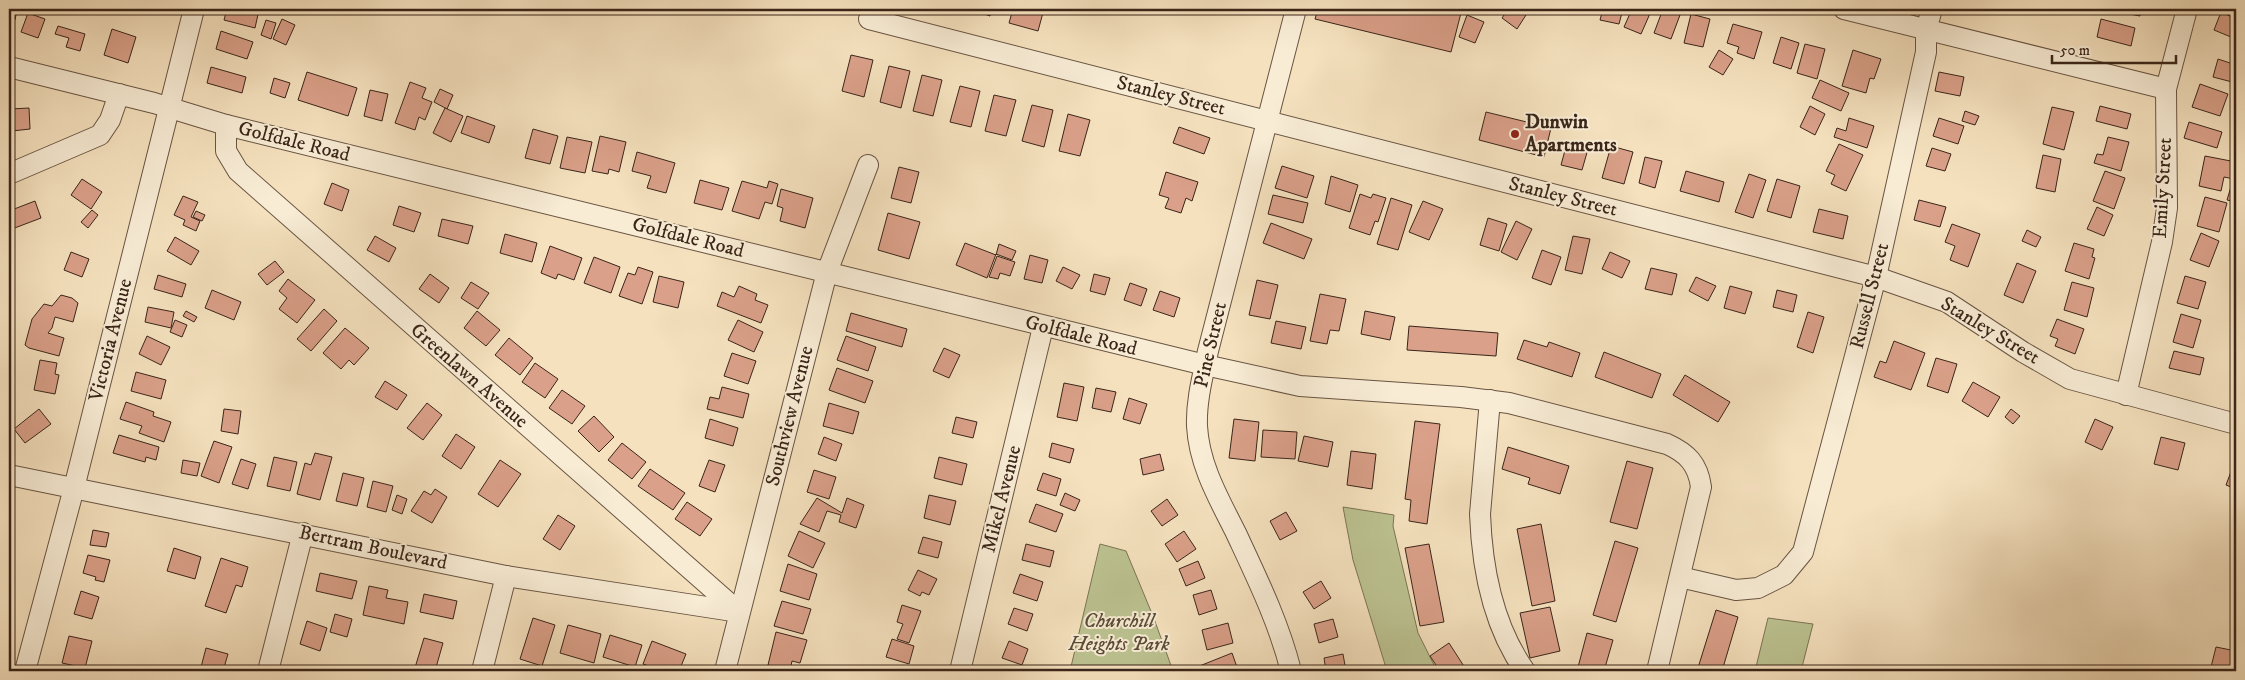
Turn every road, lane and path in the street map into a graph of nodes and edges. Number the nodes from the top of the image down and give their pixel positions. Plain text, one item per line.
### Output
1 (194, 9) edge
2 (1296, 9) edge
3 (1844, 9) edge
4 (1932, 9) edge
5 (2187, 9) edge
6 (869, 19) dead end
7 (1926, 30) junction
8 (9, 67) edge
9 (2166, 89) junction
10 (118, 94) junction
11 (169, 107) junction
12 (1267, 121) junction
13 (226, 125) junction
14 (868, 165) dead end
15 (9, 174) edge
16 (827, 272) junction
17 (1876, 277) junction
18 (1043, 327) junction
19 (1205, 365) junction
20 (2126, 396) junction
21 (1490, 400) junction
22 (2236, 424) edge
23 (9, 475) edge
24 (74, 488) junction
25 (302, 533) junction
26 (506, 576) junction
27 (1680, 577) junction
28 (739, 612) junction
29 (25, 671) edge
30 (268, 671) edge
31 (482, 671) edge
32 (725, 671) edge
33 (960, 671) edge
34 (1291, 671) edge
35 (1525, 671) edge
36 (1658, 671) edge

1 - 11 street, Victoria Avenue
2 - 12 street, Pine Street
3 - 7 street
4 - 7 street, Russell Street
5 - 9 street, Emily Street
6 - 12 street, Stanley Street
7 - 9 street
7 - 17 street, Russell Street
8 - 10 street, Golfdale Road
9 - 20 street, Emily Street
10 - 11 street, Golfdale Road
10 - 15 street
11 - 13 street, Golfdale Road
11 - 24 street, Victoria Avenue
12 - 17 street, Stanley Street
12 - 19 street, Pine Street
13 - 16 street, Golfdale Road
13 - 28 street, Greenlawn Avenue
14 - 16 street, Southview Avenue
16 - 18 street, Golfdale Road
16 - 28 street, Southview Avenue
17 - 20 street, Stanley Street
17 - 27 street, Russell Street
18 - 19 street, Golfdale Road
18 - 33 street, Mikel Avenue
19 - 21 street, Golfdale Road
19 - 34 street, Pine Street
20 - 22 street, Stanley Street
21 - 27 street, Golfdale Road
21 - 35 street
23 - 24 street, Bertram Boulevard
24 - 25 street, Bertram Boulevard
24 - 29 street, Victoria Avenue
25 - 26 street, Bertram Boulevard
25 - 30 street
26 - 28 street, Bertram Boulevard
26 - 31 street
27 - 36 street, Golfdale Road
28 - 32 street, Southview Avenue

